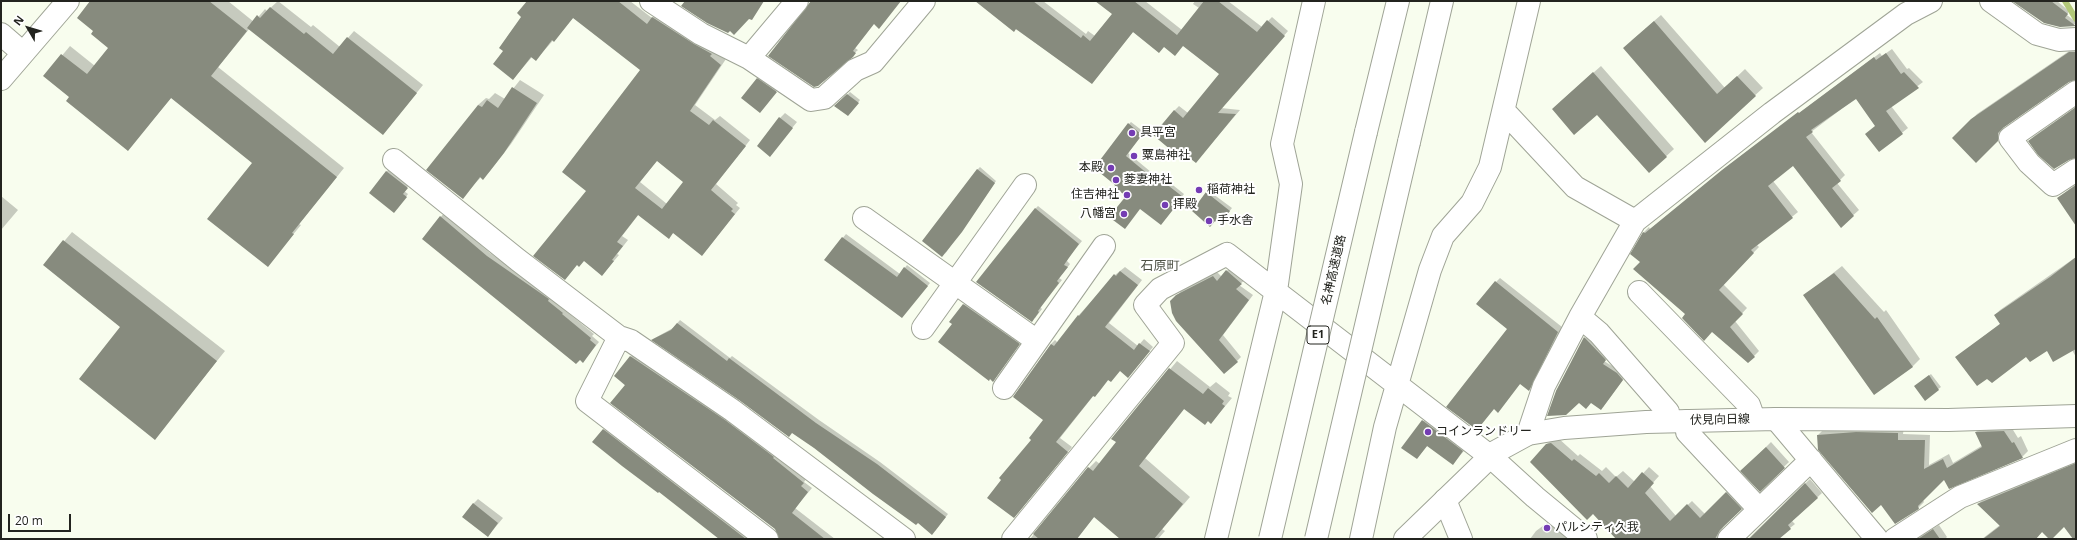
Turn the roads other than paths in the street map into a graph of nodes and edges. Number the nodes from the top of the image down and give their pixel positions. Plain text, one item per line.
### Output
1 (68, 1) edge
2 (651, 1) edge
3 (797, 1) edge
4 (924, 1) edge
5 (1314, 1) edge
6 (1398, 1) edge
7 (1442, 1) edge
8 (1530, 1) edge
9 (1931, 1) edge
10 (1990, 1) edge
11 (1901, 7) edge
12 (1, 34) edge
13 (2076, 39) edge
14 (23, 54) junction
15 (749, 58) junction
16 (1, 79) edge
17 (2076, 92) edge
18 (1504, 112) junction
19 (394, 160) dead end
20 (2076, 170) edge
21 (1025, 185) dead end
22 (864, 218) dead end
23 (1635, 221) junction
24 (1104, 246) dead end
25 (955, 283) junction
26 (1276, 291) junction
27 (1639, 292) dead end
28 (1580, 317) junction
29 (923, 328) dead end
30 (619, 337) junction
31 (1037, 341) junction
32 (1397, 384) junction
33 (1004, 388) dead end
34 (2076, 416) edge
35 (1754, 419) junction
36 (1776, 419) junction
37 (1678, 421) junction
38 (1528, 434) junction
39 (2076, 450) edge
40 (1491, 456) junction
41 (1811, 460) junction
42 (1445, 500) junction
43 (1760, 509) junction
44 (767, 539) edge
45 (904, 539) edge
46 (1013, 539) edge
47 (1216, 539) edge
48 (1270, 539) edge
49 (1316, 539) edge
50 (1361, 539) edge
51 (1405, 539) edge
52 (1461, 539) edge
53 (1586, 539) edge
54 (1729, 539) edge
55 (1877, 539) edge
56 (1895, 539) edge

1 - 14 main road
2 - 15 main road
3 - 15 main road
4 - 15 main road
5 - 26 main road
6 - 48 main road, 名神高速道路 / E1, bridge
7 - 49 main road, bridge
8 - 18 main road
9 - 11 main road
10 - 13 main road
11 - 23 main road
12 - 14 main road
14 - 16 main road
17 - 20 main road
18 - 23 main road
18 - 32 main road
19 - 30 main road
21 - 25 main road
22 - 25 main road
23 - 28 main road
24 - 31 main road
25 - 29 main road
25 - 31 main road
26 - 32 main road
26 - 46 main road
26 - 47 main road
27 - 35 main road
28 - 37 main road
28 - 38 main road
30 - 44 main road
30 - 45 main road
31 - 33 main road
32 - 40 main road
32 - 50 main road
34 - 36 main road, 伏見向日線
35 - 36 main road, 伏見向日線
35 - 37 main road, 伏見向日線
36 - 41 main road
37 - 38 main road, 伏見向日線
37 - 43 main road
38 - 40 main road, 伏見向日線
39 - 56 main road
40 - 42 main road, 伏見向日線
40 - 53 main road
41 - 43 main road
41 - 55 main road
42 - 51 main road, 伏見向日線
42 - 52 main road
43 - 54 main road

